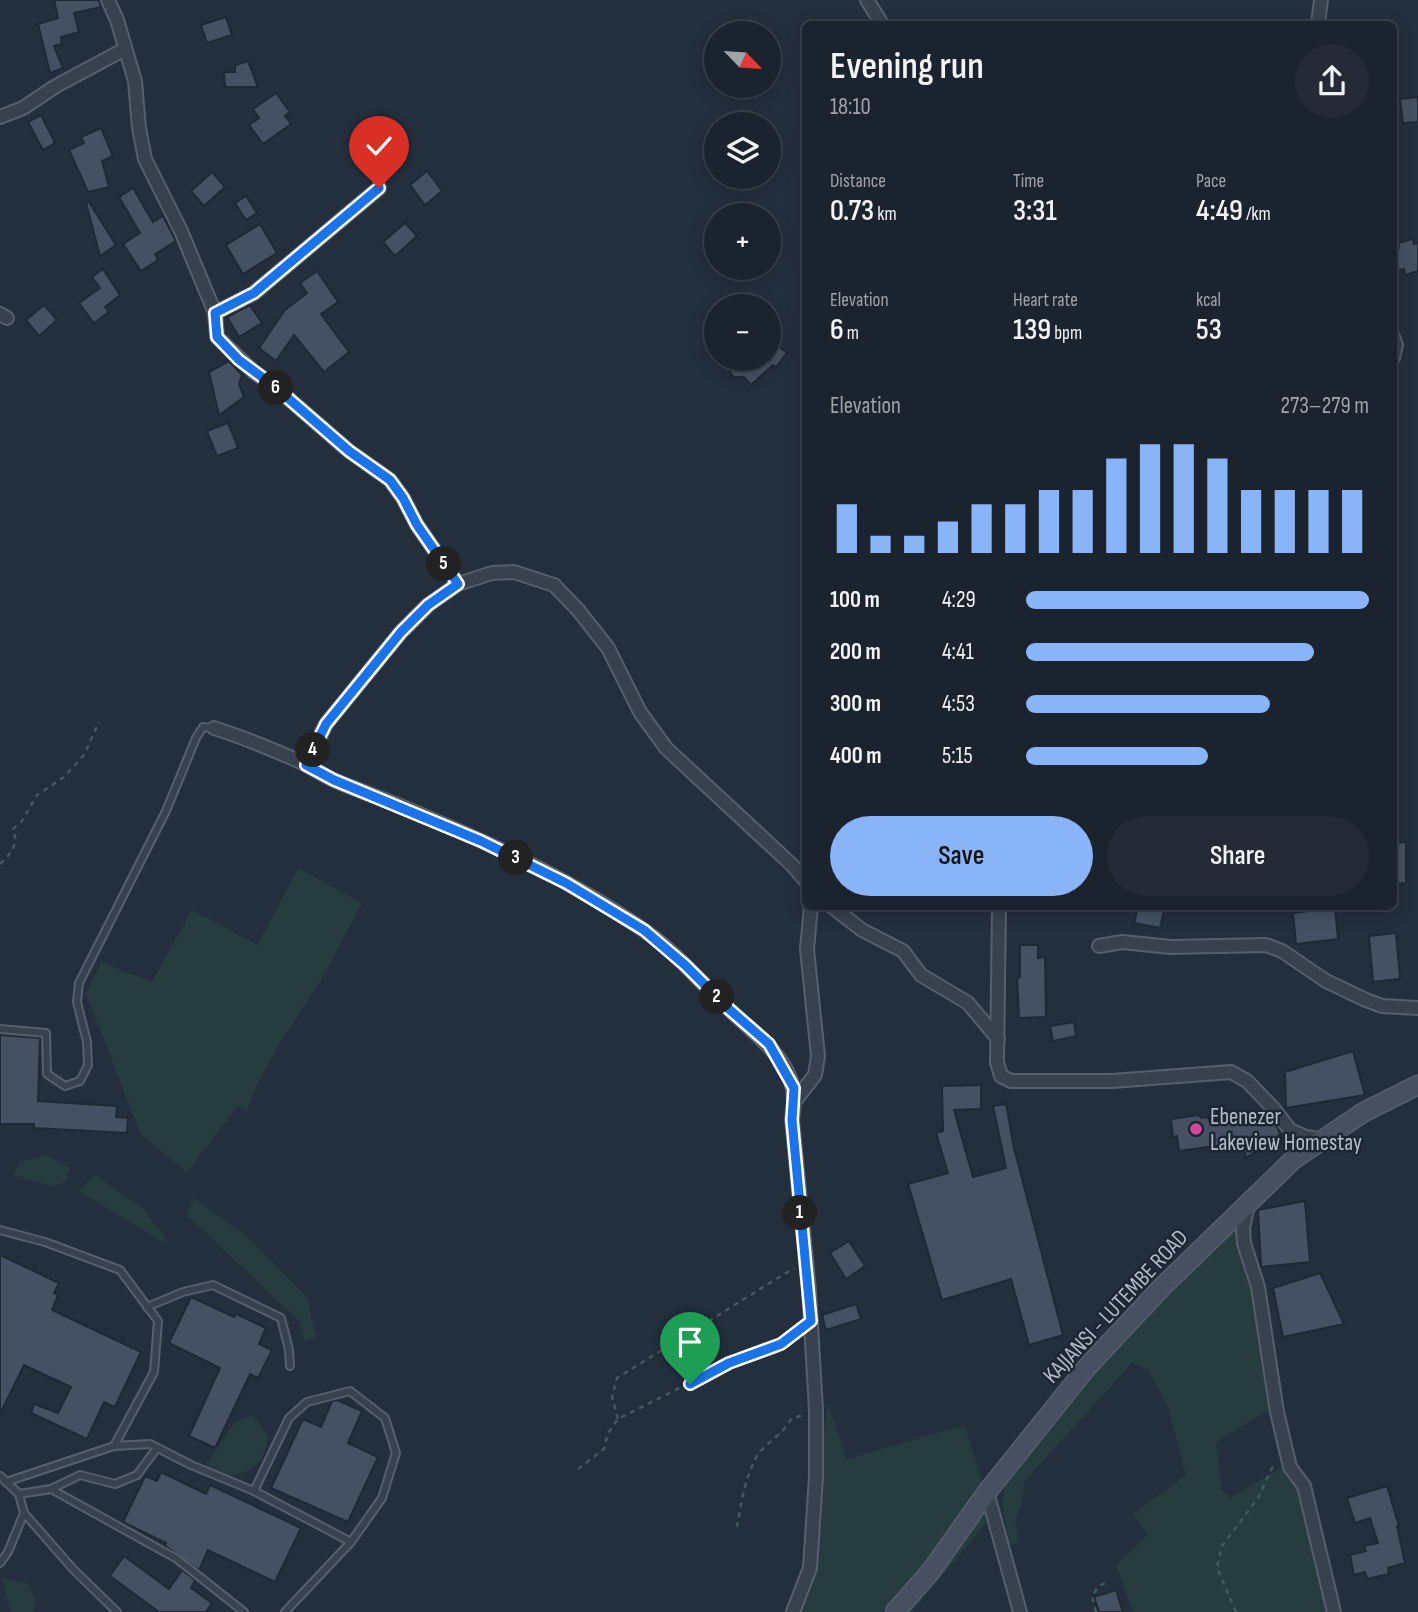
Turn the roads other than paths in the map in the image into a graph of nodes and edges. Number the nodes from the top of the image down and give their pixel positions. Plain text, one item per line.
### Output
1 (108, 0) edge
2 (867, 0) edge
3 (1321, 0) edge
4 (881, 21) edge
5 (1318, 21) edge
6 (125, 48) junction
7 (0, 117) edge
8 (379, 188) dead end
9 (215, 313) junction
10 (458, 584) junction
11 (214, 729) joint
12 (306, 765) junction
13 (802, 877) edge
14 (811, 910) edge
15 (836, 910) edge
16 (999, 910) edge
17 (1099, 946) dead end
18 (1418, 1007) edge
19 (0, 1029) edge
20 (998, 1039) junction
21 (1418, 1084) edge
22 (794, 1102) junction
23 (1323, 1140) junction
24 (1248, 1205) junction
25 (0, 1230) edge
26 (147, 1307) junction
27 (290, 1366) dead end
28 (114, 1446) junction
29 (157, 1448) junction
30 (0, 1476) edge
31 (6, 1482) junction
32 (51, 1489) junction
33 (254, 1491) junction
34 (988, 1492) junction
35 (19, 1494) junction
36 (24, 1513) junction
37 (351, 1542) junction
38 (0, 1563) edge
39 (117, 1612) edge
40 (244, 1612) edge
41 (285, 1612) edge
42 (793, 1612) edge
43 (895, 1612) edge
44 (1020, 1612) edge
45 (1334, 1612) edge

1 - 6 street
2 - 4 street
3 - 5 street
6 - 7 street
6 - 9 street
8 - 9 street
9 - 10 street
10 - 12 street
10 - 13 street
11 - 12 street
11 - 19 lane
12 - 22 street
14 - 22 street
15 - 20 street
16 - 20 street
17 - 18 street
20 - 23 street
21 - 23 street, KAJJANSI - LUTEMBE ROAD
22 - 42 street
23 - 24 street, KAJJANSI - LUTEMBE ROAD
24 - 34 street, KAJJANSI - LUTEMBE ROAD
24 - 45 street
25 - 26 lane
26 - 27 lane
26 - 28 lane
28 - 29 lane
28 - 31 lane
29 - 32 lane
29 - 33 lane
30 - 31 lane
31 - 35 lane
32 - 35 lane
32 - 40 lane
33 - 37 lane
33 - 37 lane
34 - 43 street, KAJJANSI - LUTEMBE ROAD
34 - 44 street
35 - 36 lane
36 - 38 lane
36 - 39 lane
37 - 41 lane

